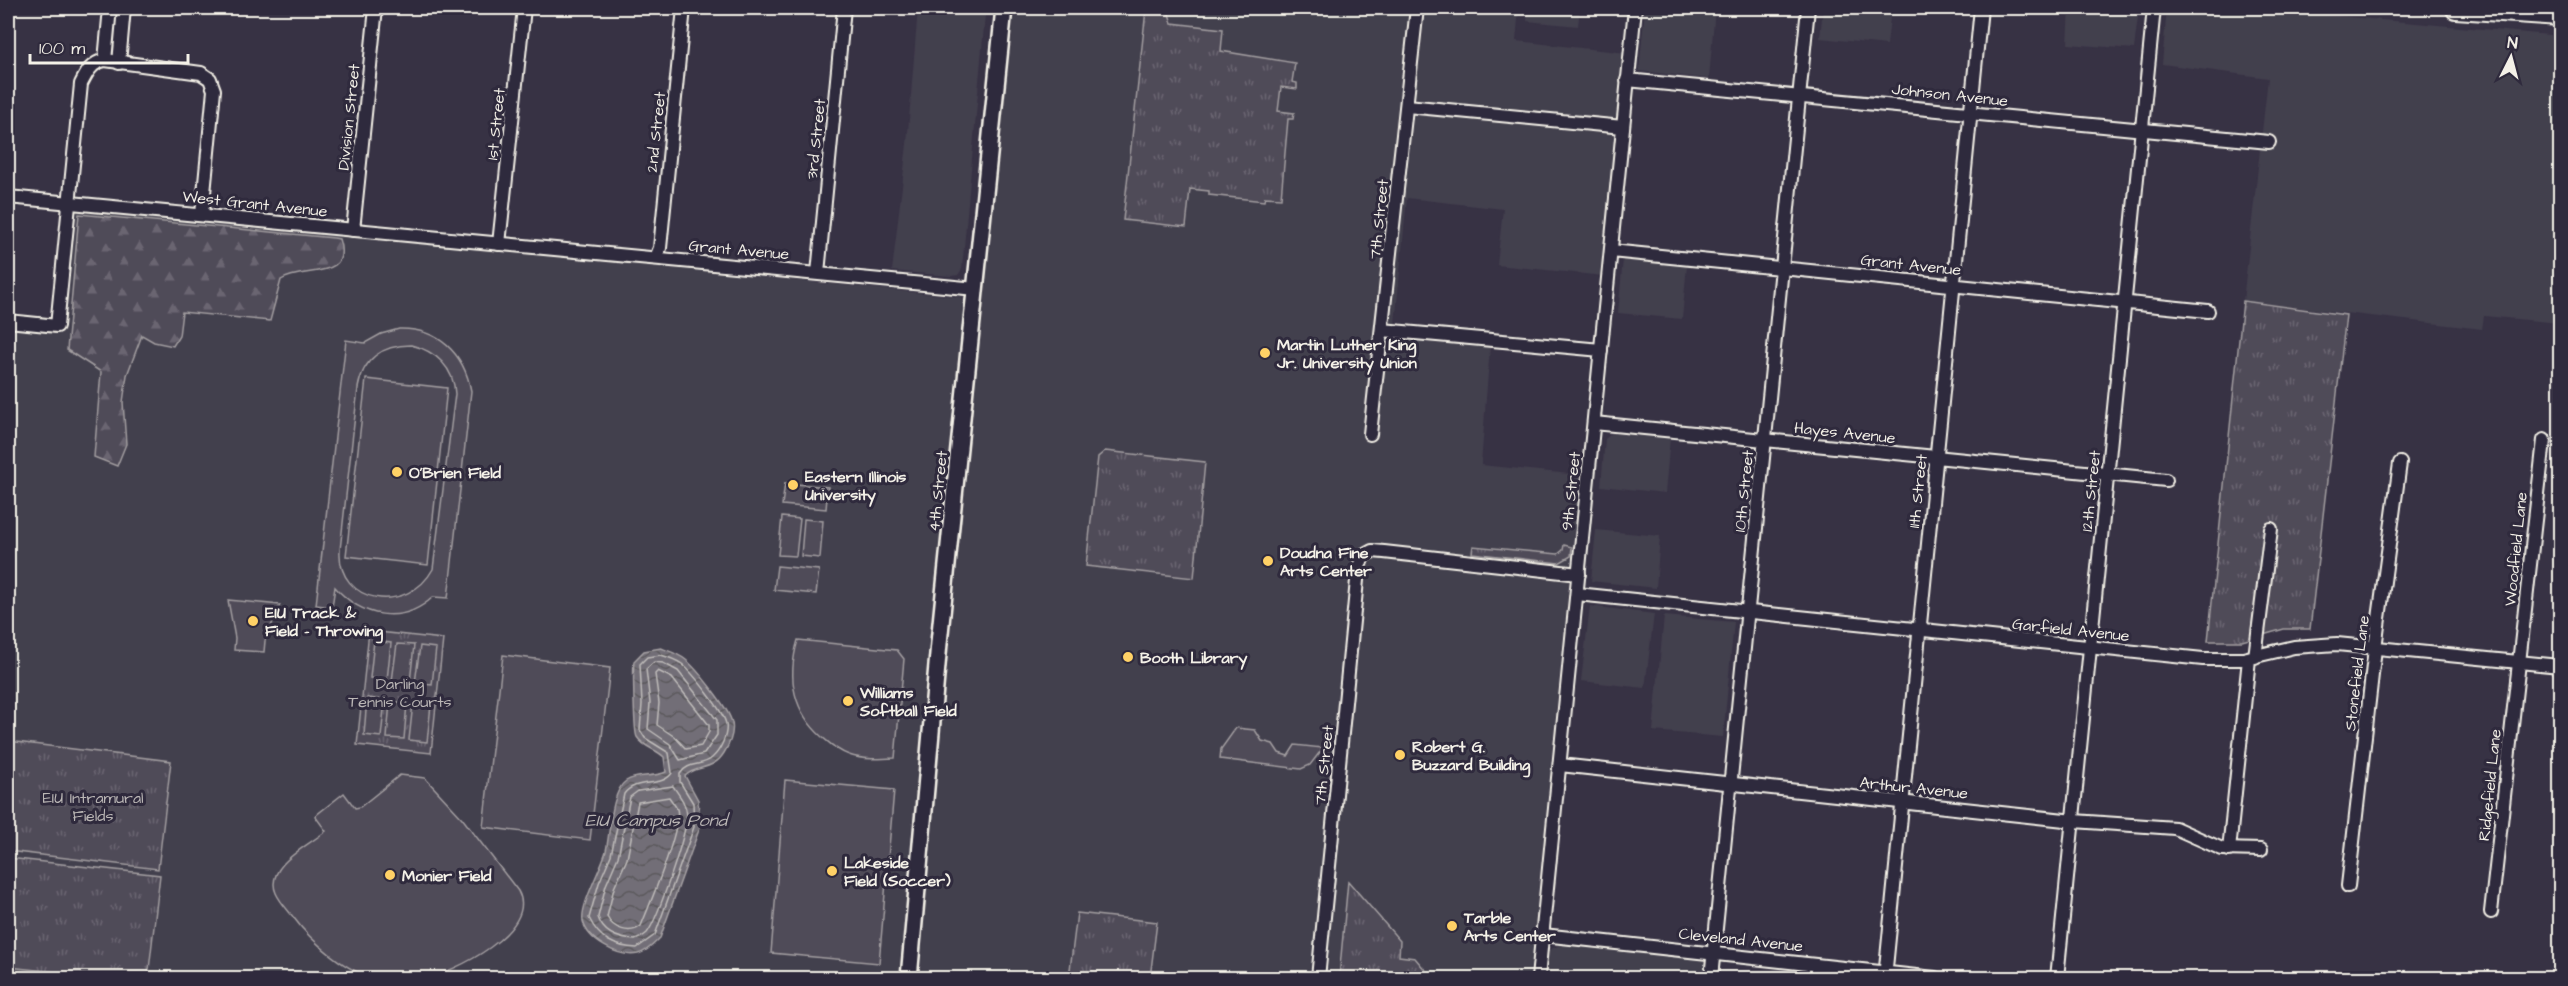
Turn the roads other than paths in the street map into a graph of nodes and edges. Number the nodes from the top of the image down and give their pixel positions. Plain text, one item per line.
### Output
1 (110, 8) edge
2 (124, 8) edge
3 (376, 8) edge
4 (524, 8) edge
5 (684, 8) edge
6 (844, 8) edge
7 (1004, 8) edge
8 (1417, 8) edge
9 (1635, 8) edge
10 (1808, 8) edge
11 (1981, 8) edge
12 (2154, 8) edge
13 (2456, 8) edge
14 (2489, 9) edge
15 (2560, 15) edge
16 (105, 60) junction
17 (119, 63) junction
18 (1628, 80) junction
19 (1799, 96) junction
20 (1407, 106) junction
21 (1971, 113) junction
22 (1623, 127) junction
23 (2142, 130) junction
24 (2269, 142) dead end
25 (8, 197) edge
26 (68, 201) junction
27 (202, 214) junction
28 (353, 230) junction
29 (499, 244) junction
30 (1611, 251) junction
31 (656, 258) junction
32 (1782, 268) junction
33 (818, 273) junction
34 (1954, 285) junction
35 (975, 289) junction
36 (2125, 302) junction
37 (2208, 311) dead end
38 (8, 321) edge
39 (1382, 330) junction
40 (1601, 350) junction
41 (1594, 423) junction
42 (1370, 434) dead end
43 (1765, 440) junction
44 (2544, 440) dead end
45 (1937, 458) junction
46 (2400, 463) dead end
47 (2108, 475) junction
48 (2166, 480) dead end
49 (2271, 529) dead end
50 (1579, 574) junction
51 (1577, 594) junction
52 (1748, 612) junction
53 (1919, 630) junction
54 (2091, 648) junction
55 (2375, 648) junction
56 (2252, 658) junction
57 (2519, 662) junction
58 (2560, 666) edge
59 (1560, 765) junction
60 (1731, 784) junction
61 (1902, 802) junction
62 (2074, 821) junction
63 (2229, 850) junction
64 (2261, 850) dead end
65 (2348, 886) dead end
66 (2491, 912) dead end
67 (1543, 935) junction
68 (1714, 953) junction
69 (1885, 976) edge
70 (909, 978) edge
71 (1318, 978) edge
72 (1538, 978) edge
73 (1711, 978) edge
74 (1935, 978) edge
75 (2057, 978) edge

1 - 16 street
2 - 17 street
3 - 28 street, Division Street
4 - 29 street, 1st Street
5 - 31 street, 2nd Street
6 - 33 street, 3rd Street
7 - 35 street, 4th Street
8 - 20 street, 7th Street
9 - 18 street, 9th Street
10 - 19 street, 10th Street
11 - 21 street, 11th Street
12 - 23 street, 12th Street
13 - 14 main road
14 - 15 main road
16 - 17 street
16 - 26 street
17 - 27 street
18 - 19 street, Johnson Avenue
18 - 22 street, 9th Street
19 - 21 street, Johnson Avenue
19 - 32 street, 10th Street
20 - 22 street
20 - 39 street, 7th Street
21 - 23 street, Johnson Avenue
21 - 34 street, 11th Street
22 - 30 street, 9th Street
23 - 24 street, Johnson Avenue
23 - 36 street, 12th Street
25 - 26 street, West Grant Avenue
26 - 27 street, West Grant Avenue
26 - 38 street
27 - 28 street, West Grant Avenue
28 - 29 street, West Grant Avenue
29 - 31 street, Grant Avenue
30 - 32 street, Grant Avenue
30 - 40 street, 9th Street
31 - 33 street, Grant Avenue
32 - 34 street, Grant Avenue
32 - 43 street, 10th Street
33 - 35 street, Grant Avenue
34 - 36 street, Grant Avenue
34 - 45 street, 11th Street
35 - 70 street, 4th Street
36 - 37 street, Grant Avenue
36 - 47 street, 12th Street
39 - 40 street
39 - 42 street, 7th Street
40 - 41 street, 9th Street
41 - 43 street, Hayes Avenue
41 - 50 street, 9th Street
43 - 45 street, Hayes Avenue
43 - 52 street, 10th Street
44 - 57 street, Woodfield Lane
45 - 47 street, Hayes Avenue
45 - 53 street, 11th Street
46 - 55 street, Stonefield Lane
47 - 48 street, Hayes Avenue
47 - 54 street, 12th Street
49 - 56 street
50 - 51 street, 9th Street
50 - 71 street, 7th Street
51 - 52 street, Garfield Avenue
51 - 59 street, 9th Street
52 - 53 street, Garfield Avenue
52 - 60 street, 10th Street
53 - 54 street, Garfield Avenue
53 - 61 street, 11th Street
54 - 56 street, Garfield Avenue
54 - 62 street, 12th Street
55 - 56 street, Garfield Avenue
55 - 57 street, Garfield Avenue
55 - 65 street, Stonefield Lane
56 - 63 street
57 - 58 street, Garfield Avenue
57 - 66 street, Ridgefield Lane
59 - 60 street, Arthur Avenue
59 - 67 street, 9th Street
60 - 61 street, Arthur Avenue
60 - 68 street, 10th Street
61 - 62 street, Arthur Avenue
61 - 69 street, 11th Street
62 - 63 street, Arthur Avenue
62 - 75 street, 12th Street
63 - 64 street, Arthur Avenue
67 - 68 street, Cleveland Avenue
67 - 72 street, 9th Street
68 - 69 street, Cleveland Avenue
68 - 73 street, 10th Street
69 - 74 street, Cleveland Avenue

